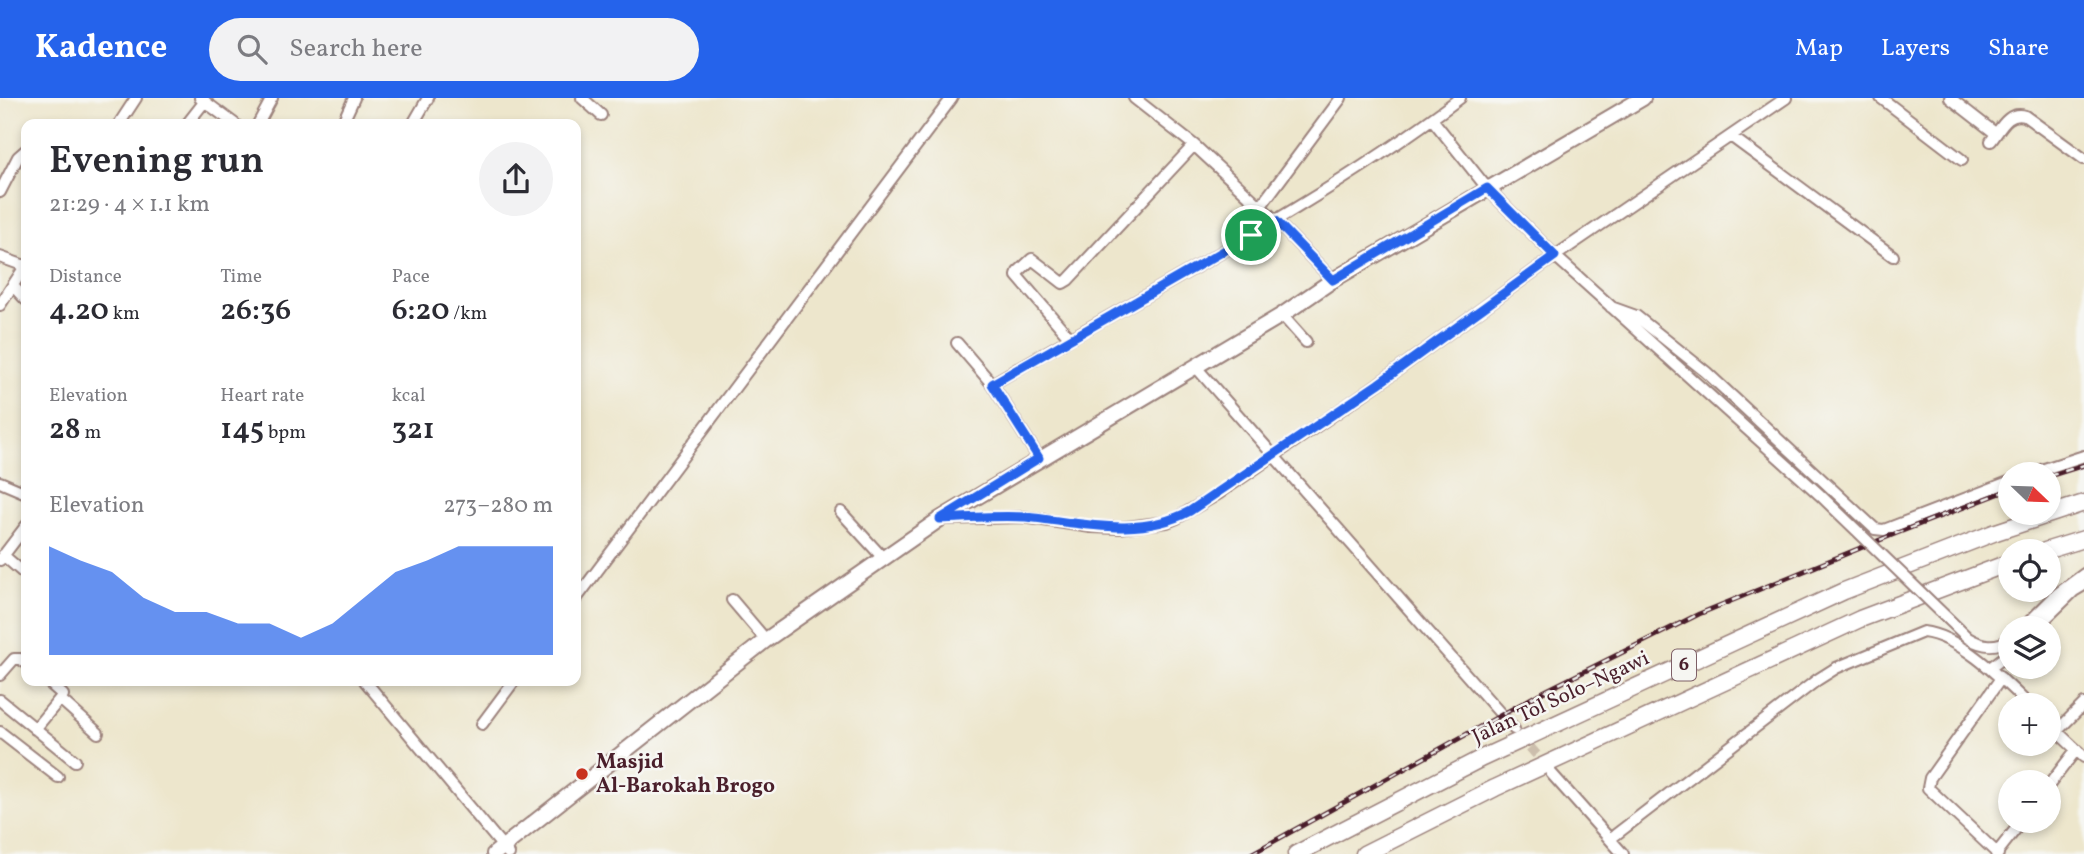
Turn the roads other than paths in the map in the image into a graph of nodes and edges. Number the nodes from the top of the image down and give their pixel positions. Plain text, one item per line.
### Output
1 (136, 98) edge
2 (272, 98) edge
3 (354, 98) edge
4 (428, 98) edge
5 (582, 98) edge
6 (952, 98) edge
7 (1134, 98) edge
8 (1341, 98) edge
9 (1460, 98) edge
10 (1643, 98) edge
11 (1786, 98) edge
12 (1881, 98) edge
13 (1950, 98) edge
14 (202, 100) edge
15 (601, 115) dead end
16 (122, 119) edge
17 (190, 119) edge
18 (228, 119) edge
19 (261, 119) edge
20 (344, 119) edge
21 (416, 119) edge
22 (1432, 119) junction
23 (1732, 137) junction
24 (1194, 145) junction
25 (21, 154) edge
26 (2084, 159) edge
27 (1962, 160) dead end
28 (1487, 188) junction
29 (0, 192) edge
30 (1260, 208) junction
31 (1276, 221) junction
32 (1555, 256) junction
33 (1893, 256) dead end
34 (0, 257) edge
35 (21, 263) edge
36 (21, 272) edge
37 (1333, 280) junction
38 (12, 286) junction
39 (21, 295) edge
40 (0, 305) edge
41 (1611, 307) junction
42 (1282, 315) junction
43 (1070, 338) junction
44 (1306, 342) dead end
45 (957, 343) dead end
46 (1195, 366) junction
47 (992, 384) junction
48 (1274, 454) junction
49 (2084, 456) edge
50 (1039, 458) junction
51 (2062, 463) edge
52 (0, 482) edge
53 (1998, 486) edge
54 (21, 491) edge
55 (2084, 503) edge
56 (841, 512) dead end
57 (940, 519) junction
58 (21, 532) edge
59 (2084, 539) edge
60 (2061, 546) edge
61 (2, 557) edge
62 (883, 558) junction
63 (1998, 567) edge
64 (21, 571) edge
65 (2084, 574) edge
66 (2084, 584) edge
67 (581, 591) edge
68 (732, 600) dead end
69 (2035, 616) edge
70 (2048, 616) edge
71 (766, 640) junction
72 (1998, 645) edge
73 (21, 660) edge
74 (1998, 662) edge
75 (1990, 668) junction
76 (0, 675) edge
77 (1998, 675) edge
78 (2000, 679) edge
79 (2002, 679) edge
80 (53, 686) edge
81 (369, 686) edge
82 (510, 686) edge
83 (2017, 693) edge
84 (60, 699) junction
85 (0, 700) edge
86 (2084, 704) edge
87 (2061, 722) edge
88 (482, 724) dead end
89 (35, 729) junction
90 (1514, 729) tunnel mouth
91 (0, 732) edge
92 (98, 733) dead end
93 (2061, 735) edge
94 (2080, 753) edge
95 (75, 761) dead end
96 (1551, 772) tunnel mouth
97 (2061, 773) edge
98 (58, 778) dead end
99 (2013, 833) edge
100 (1610, 839) junction
101 (501, 851) edge
102 (1296, 854) edge
103 (1364, 854) edge
104 (1623, 854) edge
105 (1997, 854) edge

1 - 16 street
2 - 19 street
3 - 20 street
4 - 21 street
5 - 15 street
6 - 67 street
7 - 24 street
8 - 30 street
9 - 22 street
10 - 28 main road
11 - 23 street
12 - 27 street
13 - 26 street
14 - 17 street
14 - 18 street
22 - 28 street
22 - 31 street
23 - 32 street
23 - 33 street
24 - 30 street
24 - 43 street
25 - 29 street
28 - 32 street
28 - 37 main road
30 - 31 street
31 - 37 street
31 - 43 street
32 - 41 street
32 - 48 street
34 - 35 street
36 - 38 street
37 - 42 main road
38 - 39 street
38 - 40 street
41 - 53 street
41 - 72 street, bridge
42 - 44 street
42 - 46 main road
43 - 47 street
45 - 47 street
46 - 48 street
46 - 50 main road
47 - 50 street
48 - 57 street
48 - 90 street
49 - 51 street
50 - 57 main road
52 - 54 street
55 - 102 highway, Jalan Tol Solo–Ngawi / 6
56 - 62 street
57 - 62 main road
58 - 61 street
59 - 60 highway
61 - 64 street
62 - 71 main road
63 - 103 highway, 6
65 - 69 street
66 - 70 street
68 - 71 street
71 - 101 main road
73 - 76 street
74 - 75 street
75 - 77 street
75 - 100 street
78 - 105 street
79 - 83 street
80 - 84 street
81 - 101 street
82 - 88 street
84 - 89 street
84 - 92 street
85 - 89 street
86 - 87 street
89 - 95 street
91 - 98 street
93 - 94 street
94 - 97 street
96 - 100 street
99 - 105 street
100 - 104 street

